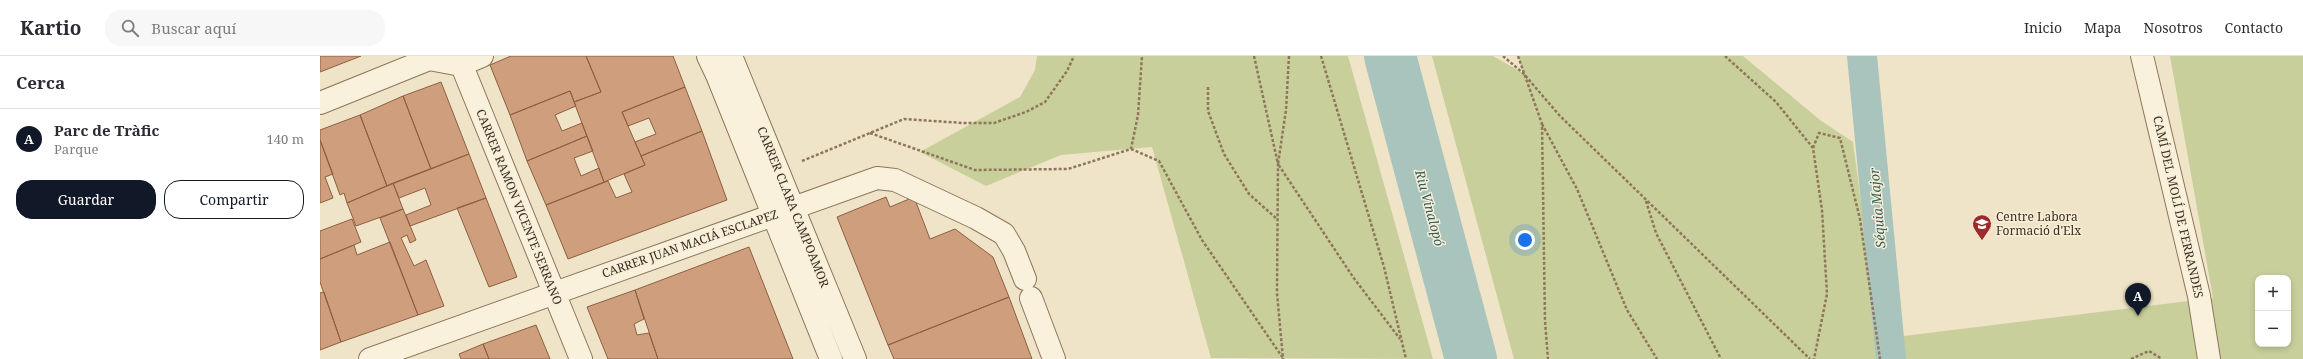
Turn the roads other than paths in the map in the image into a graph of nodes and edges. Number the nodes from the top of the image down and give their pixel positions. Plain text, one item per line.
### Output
1 (482, 56) edge
2 (708, 56) edge
3 (731, 56) edge
4 (2142, 56) edge
5 (459, 60) edge
6 (320, 103) edge
7 (783, 211) junction
8 (554, 292) junction
9 (370, 359) edge
10 (580, 359) edge
11 (831, 359) edge
12 (855, 359) edge
13 (1054, 359) edge
14 (2209, 359) edge

1 - 5 street
2 - 7 street, CARRER CLARA CAMPOAMOR
3 - 7 street, CARRER CLARA CAMPOAMOR
4 - 14 street, CAMÍ DEL MOLÍ DE FERRANDES
5 - 6 street
5 - 8 street, CARRER RAMON VICENTE SERRANO
7 - 8 street, CARRER JUAN MACIÁ ESCLAPEZ
7 - 11 street, CARRER CLARA CAMPOAMOR
7 - 12 street, CARRER CLARA CAMPOAMOR
7 - 13 street, CARRER JUAN MACIÁ ESCLAPEZ
8 - 9 street, CARRER JUAN MACIÁ ESCLAPEZ
8 - 10 street, CARRER RAMON VICENTE SERRANO

